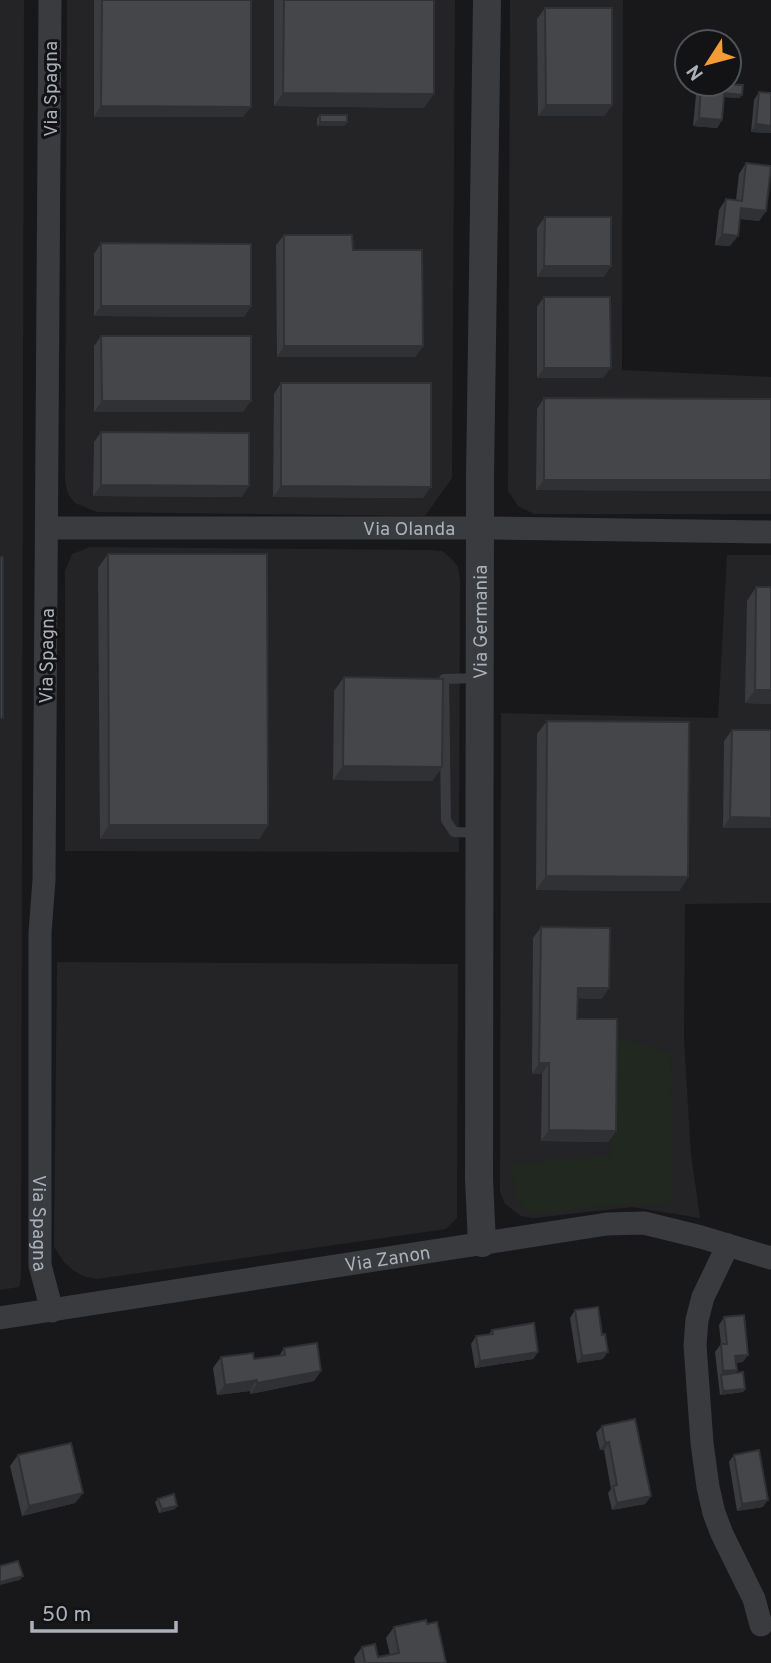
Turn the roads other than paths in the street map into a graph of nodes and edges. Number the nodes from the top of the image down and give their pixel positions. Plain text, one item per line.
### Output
1 (50, 0) edge
2 (487, 0) edge
3 (47, 528) junction
4 (480, 529) junction
5 (771, 532) edge
6 (482, 1243) junction
7 (728, 1245) junction
8 (771, 1258) edge
9 (52, 1311) junction
10 (0, 1318) edge
11 (761, 1625) dead end

1 - 3 street, Via Spagna
2 - 4 street, Via Germania
3 - 4 street, Via Olanda
3 - 9 street, Via Spagna
4 - 5 street, Via Olanda
4 - 6 street, Via Germania
6 - 7 street, Via Zanon
6 - 9 street, Via Zanon
7 - 8 street, Via Zanon
7 - 11 street
9 - 10 street, Via Zanon

